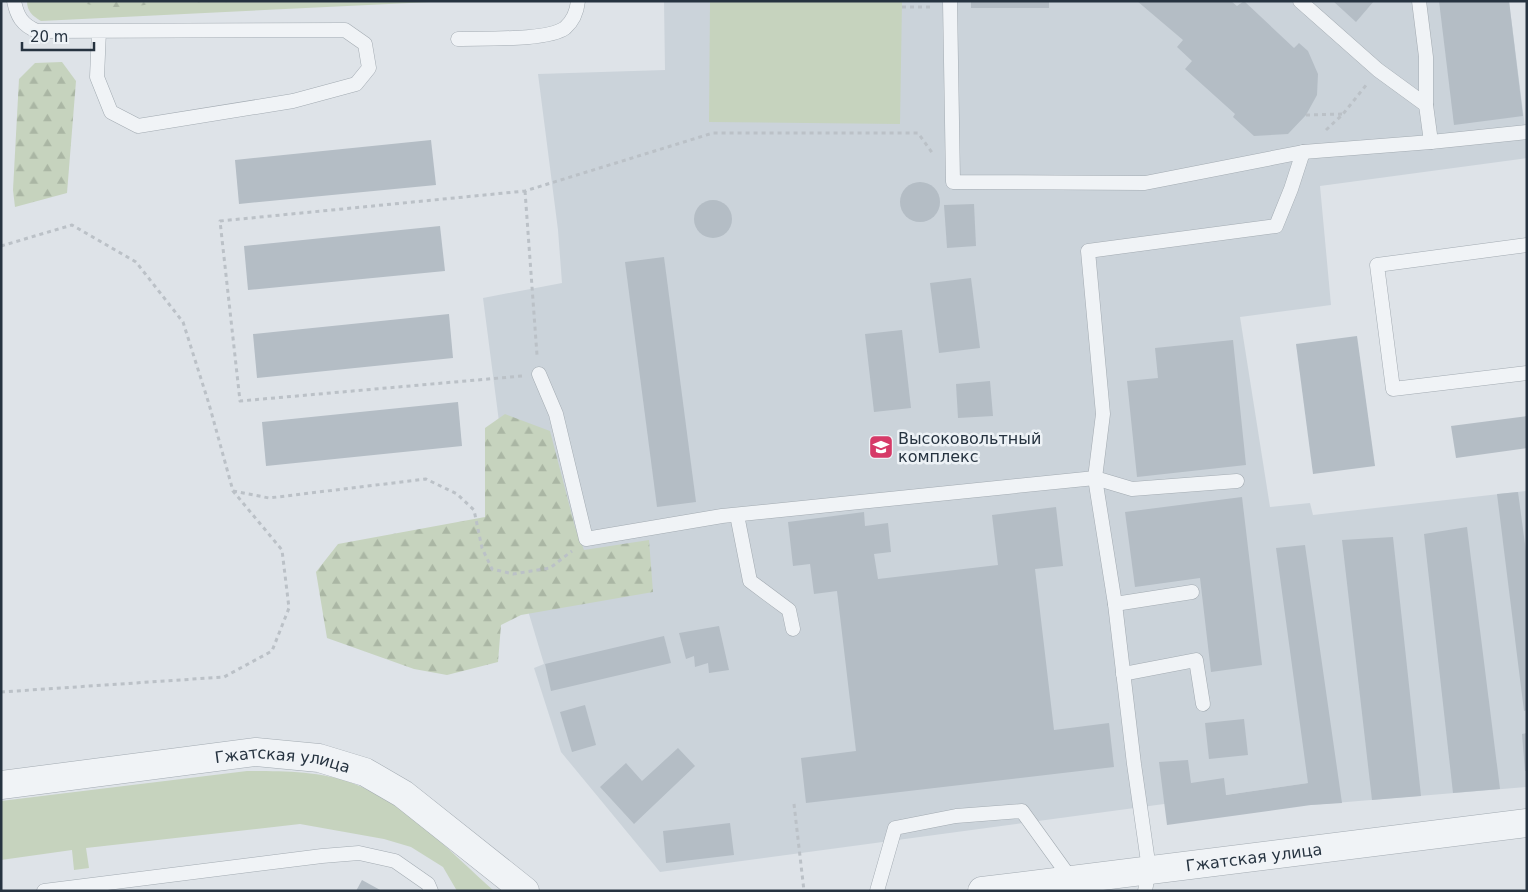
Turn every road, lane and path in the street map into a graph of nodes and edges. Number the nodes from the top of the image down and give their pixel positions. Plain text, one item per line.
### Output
1 (14, 1) edge
2 (578, 1) edge
3 (1300, 1) edge
4 (1419, 1) edge
5 (950, 4) edge
6 (902, 7) dead end
7 (99, 31) junction
8 (458, 39) dead end
9 (1378, 70) junction
10 (1426, 105) junction
11 (1343, 114) junction
12 (1306, 115) dead end
13 (1527, 132) edge
14 (1431, 142) junction
15 (1303, 152) junction
16 (953, 182) junction
17 (525, 191) junction
18 (1527, 245) edge
19 (1, 246) edge
20 (1527, 373) edge
21 (539, 374) junction
22 (1095, 478) junction
23 (1237, 481) dead end
24 (233, 491) junction
25 (737, 515) junction
26 (586, 539) junction
27 (1192, 592) dead end
28 (1115, 604) junction
29 (793, 629) dead end
30 (1123, 674) junction
31 (1, 692) edge
32 (1203, 704) dead end
33 (1, 785) edge
34 (794, 804) dead end
35 (1527, 823) edge
36 (1071, 879) junction
37 (1147, 880) edge
38 (44, 891) edge
39 (431, 891) edge
40 (525, 891) edge
41 (804, 891) edge
42 (877, 891) edge
43 (982, 891) edge

1 - 7 lane
2 - 8 lane
3 - 9 lane
4 - 10 lane
5 - 6 path
5 - 16 lane
7 - 7 lane
9 - 10 lane
9 - 11 path
10 - 14 lane
11 - 12 path
11 - 15 path
13 - 14 lane
14 - 15 lane
15 - 16 lane
15 - 22 lane
16 - 17 path
17 - 21 path
17 - 21 path
18 - 20 lane
19 - 24 path
21 - 26 lane
22 - 23 lane
22 - 25 lane
22 - 28 lane
24 - 26 path
24 - 31 path
25 - 26 lane
25 - 29 lane
27 - 28 lane
28 - 30 lane
30 - 32 lane
30 - 37 lane
33 - 40 street, Гжатская улица
34 - 41 path
35 - 37 street, Гжатская улица
36 - 37 street, Гжатская улица
36 - 42 lane
36 - 43 street, Гжатская улица
38 - 39 lane

